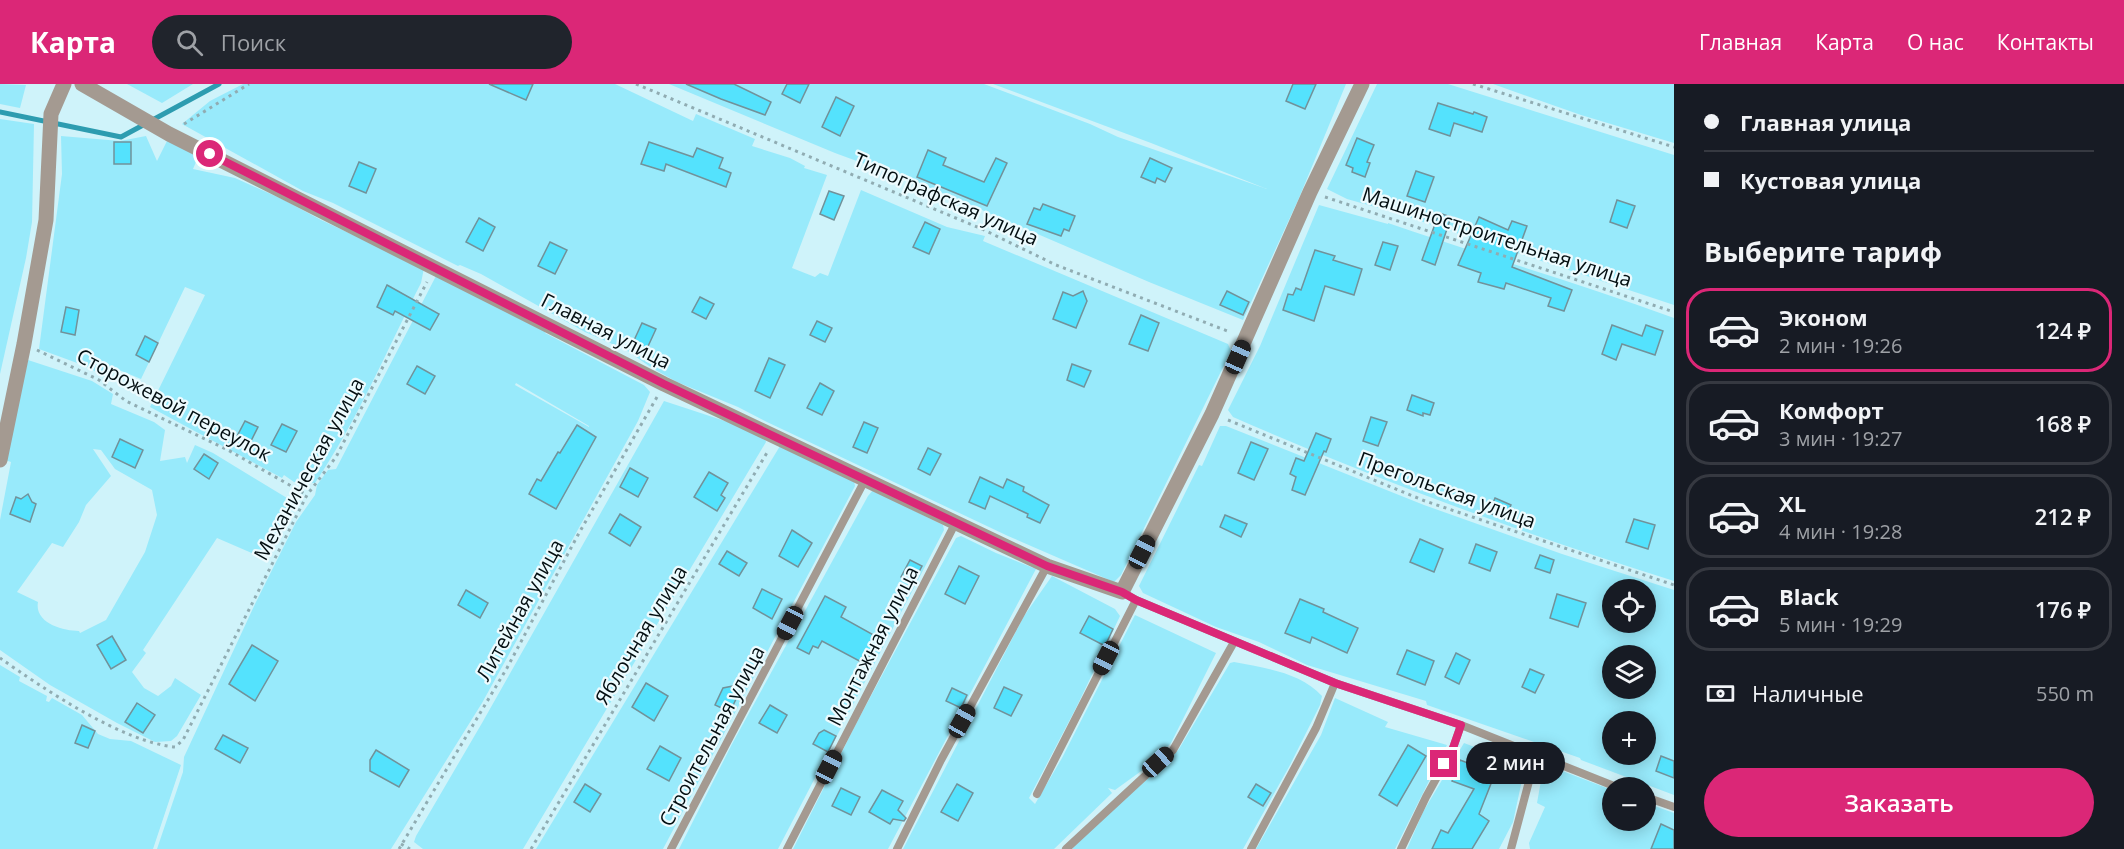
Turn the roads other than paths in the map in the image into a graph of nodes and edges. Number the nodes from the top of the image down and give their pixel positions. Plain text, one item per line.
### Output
1 (64, 84) edge
2 (82, 84) edge
3 (1362, 84) edge
4 (0, 460) edge
5 (865, 480) junction
6 (956, 522) junction
7 (1047, 566) junction
8 (1122, 592) junction
9 (1136, 600) junction
10 (1234, 642) junction
11 (1335, 683) junction
12 (1461, 725) junction
13 (1536, 755) junction
14 (1602, 782) edge
15 (1037, 794) dead end
16 (1656, 801) edge
17 (1674, 807) edge
18 (671, 849) edge
19 (787, 849) edge
20 (897, 849) edge
21 (1066, 849) edge
22 (1251, 849) edge
23 (1401, 849) edge
24 (1511, 849) edge

1 - 4 street
2 - 5 street, Главная улица
3 - 8 street
5 - 6 street, Главная улица
5 - 18 lane, Строительная улица
6 - 7 street, Главная улица
6 - 19 lane, Монтажная улица
7 - 8 street, Главная улица
7 - 20 lane
8 - 9 lane
9 - 10 lane
9 - 15 lane
10 - 11 lane
10 - 21 lane
11 - 12 lane
11 - 22 lane
12 - 13 lane
12 - 23 lane
13 - 14 lane
13 - 24 lane
16 - 17 lane

